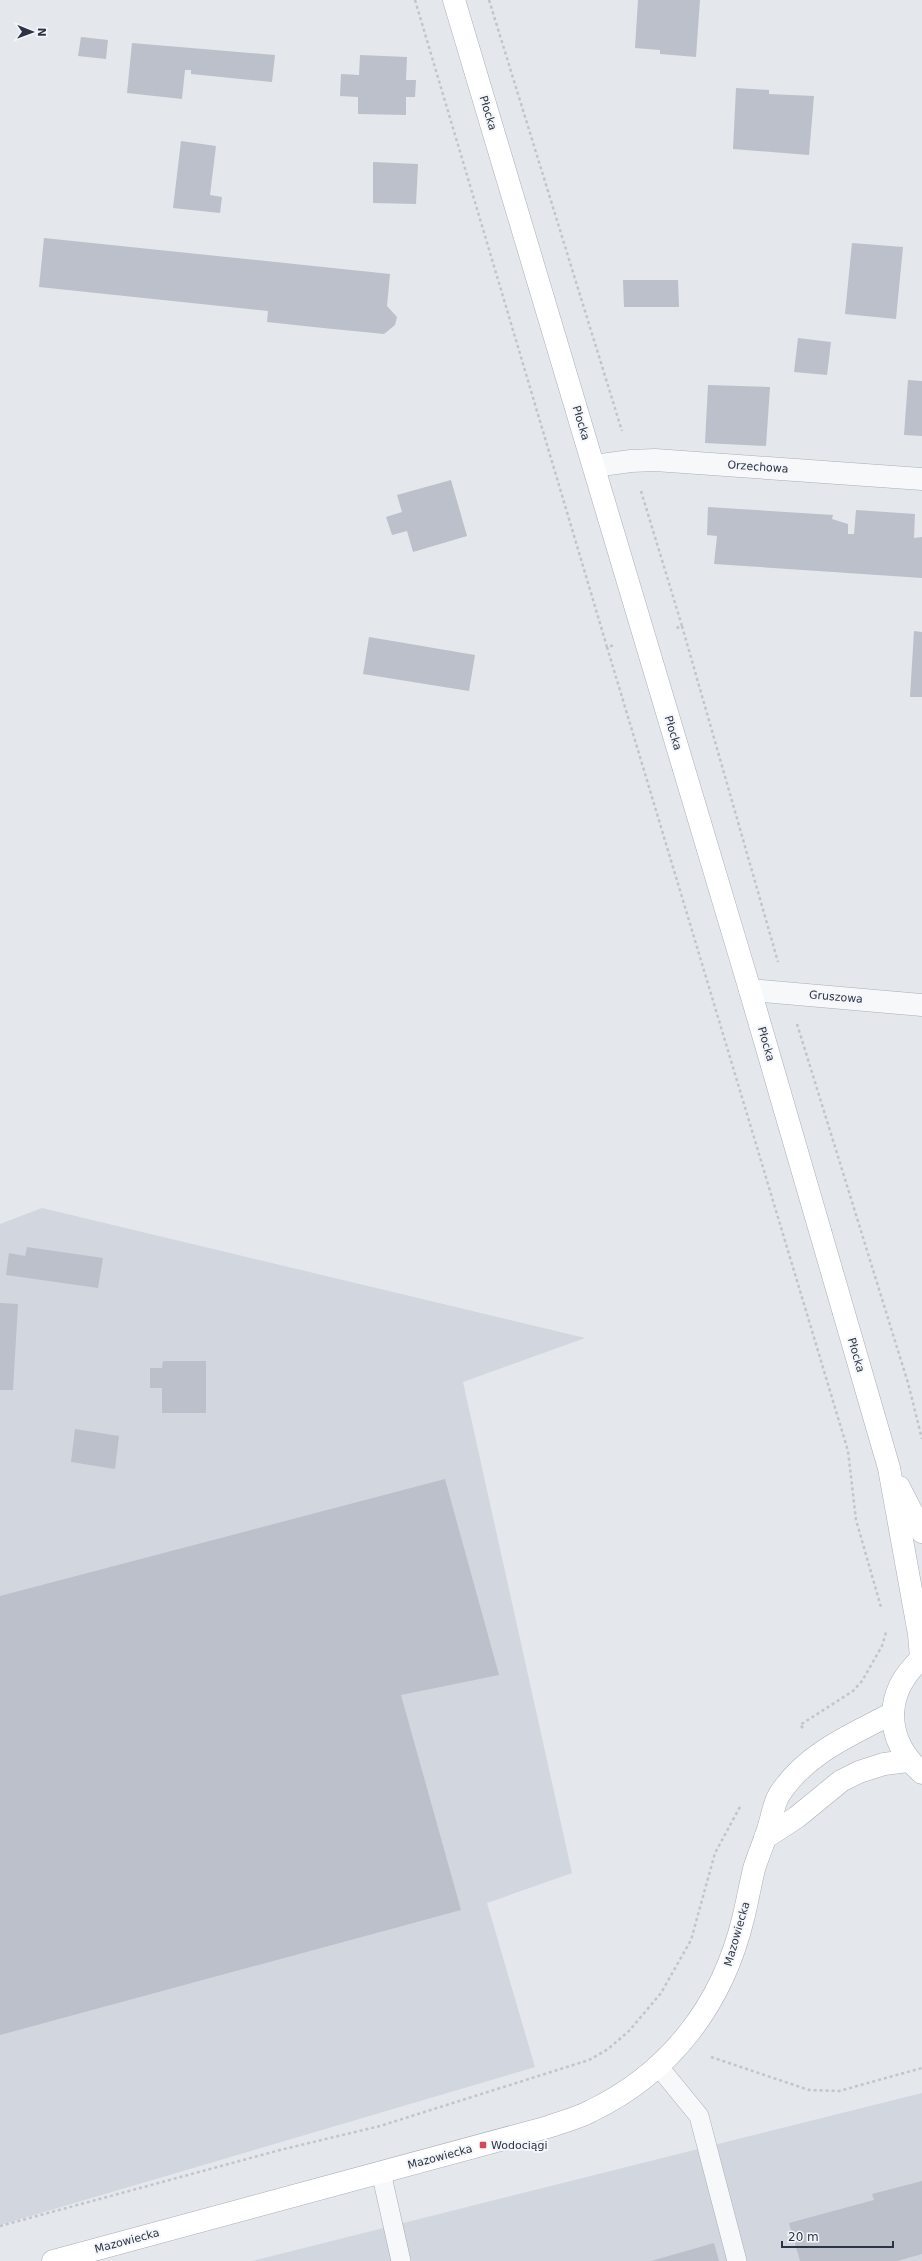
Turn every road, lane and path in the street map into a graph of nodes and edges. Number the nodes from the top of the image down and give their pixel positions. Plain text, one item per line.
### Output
1 (454, 0) edge
2 (594, 466) junction
3 (922, 479) edge
4 (682, 626) dead end
5 (607, 647) dead end
6 (750, 990) junction
7 (787, 992) junction
8 (922, 1005) edge
9 (922, 1439) edge
10 (889, 1468) junction
11 (922, 1532) edge
12 (883, 1614) dead end
13 (886, 1627) dead end
14 (922, 1658) edge
15 (893, 1713) junction
16 (800, 1725) dead end
17 (915, 1767) edge
18 (745, 1800) dead end
19 (766, 1838) junction
20 (711, 2058) dead end
21 (659, 2067) junction
22 (922, 2068) edge
23 (381, 2172) junction
24 (0, 2226) edge
25 (52, 2261) edge
26 (401, 2261) edge
27 (737, 2261) edge

1 - 2 street, Płocka
2 - 3 street, Orzechowa
2 - 6 street, Płocka
4 - 7 path
5 - 12 path
6 - 7 street, Gruszowa
6 - 10 street, Płocka
7 - 8 street, Gruszowa
7 - 9 path
10 - 11 street, Płocka
10 - 14 street, Płocka
13 - 16 path
14 - 15 street
15 - 17 street
15 - 19 street, Mazowiecka
17 - 19 street
18 - 24 path
19 - 21 street, Mazowiecka
20 - 22 path
21 - 23 street, Mazowiecka
21 - 27 lane
23 - 25 street, Mazowiecka
23 - 26 lane

